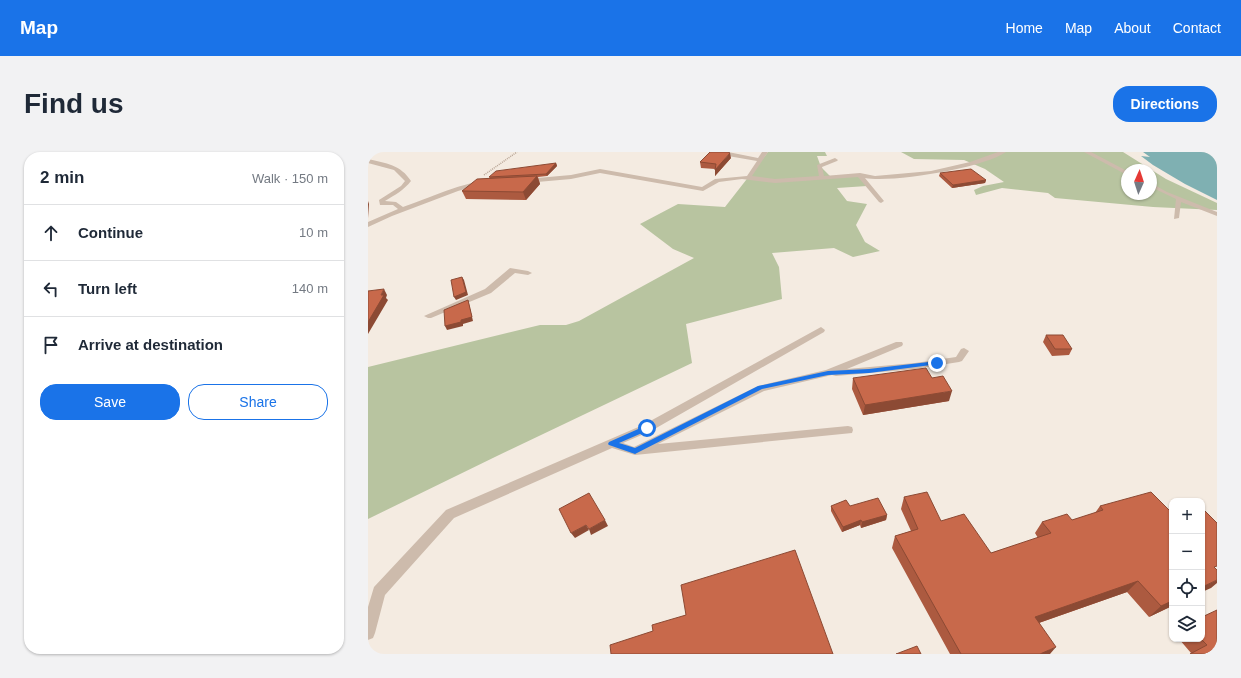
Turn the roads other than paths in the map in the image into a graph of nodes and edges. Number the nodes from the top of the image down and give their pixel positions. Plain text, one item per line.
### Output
1 (731, 152) edge
2 (765, 152) edge
3 (1003, 152) edge
4 (1087, 152) edge
5 (761, 160) junction
6 (835, 160) dead end
7 (368, 161) edge
8 (852, 167) dead end
9 (1121, 170) edge
10 (860, 175) junction
11 (748, 178) junction
12 (822, 178) junction
13 (523, 181) edge
14 (493, 183) edge
15 (890, 183) dead end
16 (1157, 188) edge
17 (1179, 198) junction
18 (881, 201) dead end
19 (401, 209) junction
20 (1217, 214) edge
21 (1176, 218) dead end
22 (368, 225) edge
23 (528, 273) dead end
24 (428, 316) dead end
25 (821, 330) dead end
26 (899, 344) dead end
27 (964, 351) dead end
28 (828, 373) junction
29 (848, 430) dead end
30 (612, 444) junction
31 (635, 451) junction
32 (368, 633) edge

1 - 5 street
2 - 5 street
3 - 10 street
4 - 9 street
5 - 11 street
6 - 12 street
7 - 19 street
8 - 10 street
10 - 12 street
10 - 15 street
10 - 18 street
11 - 12 street
11 - 13 street
14 - 19 street
16 - 17 street
17 - 20 street
17 - 21 street
19 - 22 street
23 - 24 street
25 - 30 street
26 - 28 street
27 - 28 street
28 - 31 street
29 - 31 street
30 - 31 street
30 - 32 street

